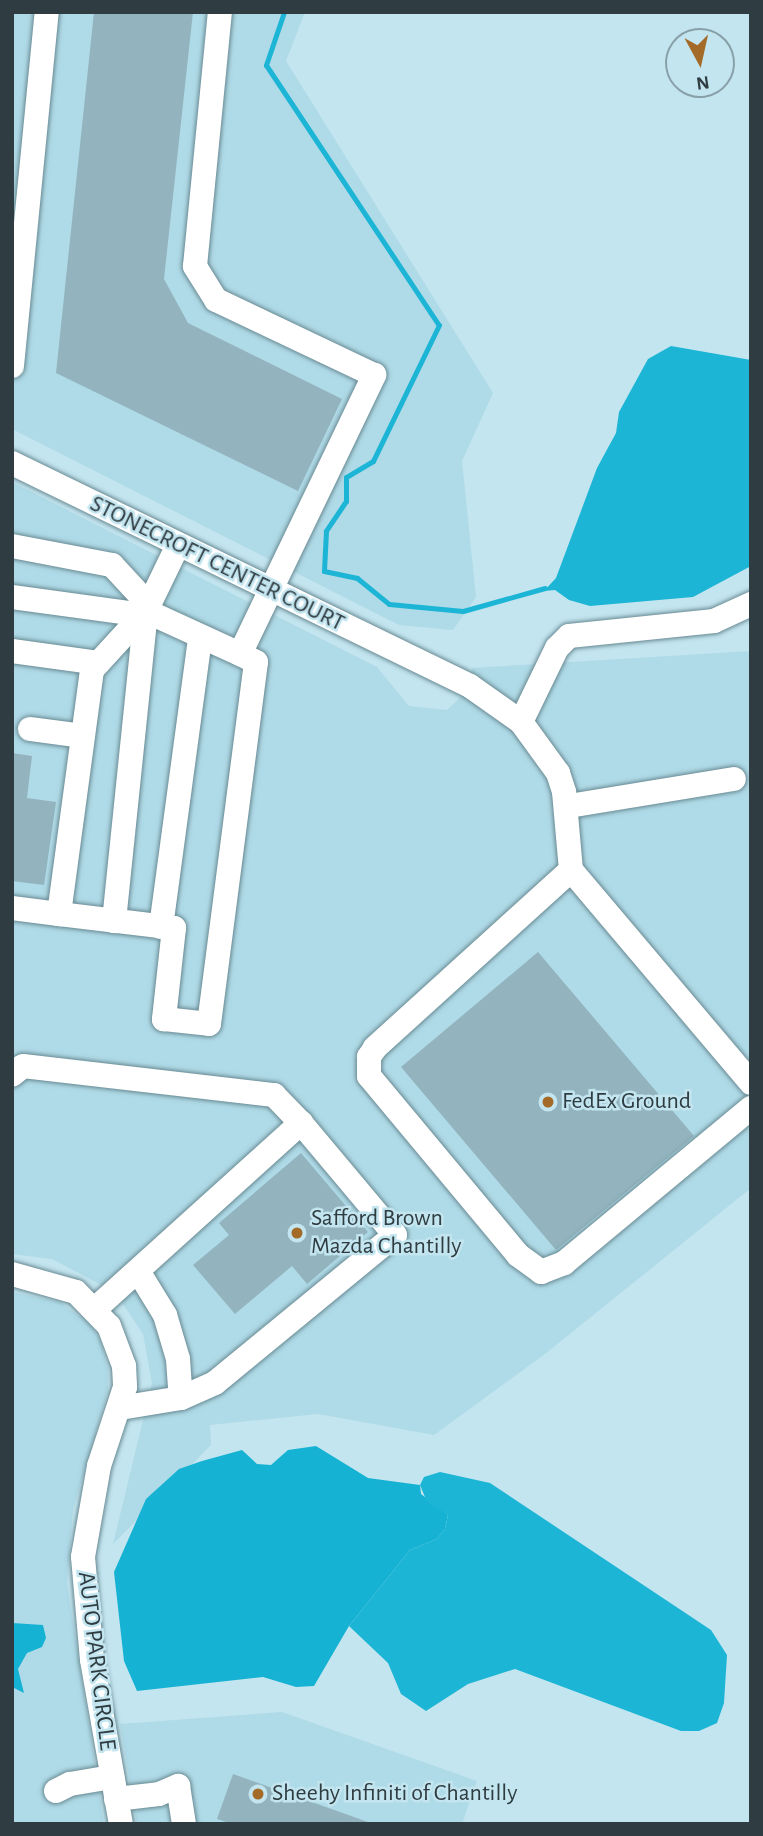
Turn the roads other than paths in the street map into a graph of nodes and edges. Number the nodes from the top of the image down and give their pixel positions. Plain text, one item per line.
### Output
1 (47, 12) edge
2 (220, 12) edge
3 (12, 366) edge
4 (12, 463) edge
5 (178, 545) junction
6 (12, 546) edge
7 (270, 590) junction
8 (12, 597) edge
9 (751, 604) edge
10 (146, 610) junction
11 (200, 637) junction
12 (12, 651) edge
13 (240, 654) junction
14 (98, 663) junction
15 (521, 722) junction
16 (30, 729) dead end
17 (83, 736) junction
18 (734, 779) dead end
19 (569, 806) junction
20 (571, 870) junction
21 (12, 908) edge
22 (59, 914) junction
23 (114, 921) junction
24 (161, 926) junction
25 (12, 1075) edge
26 (751, 1083) edge
27 (751, 1108) edge
28 (301, 1123) junction
29 (138, 1271) junction
30 (12, 1273) edge
31 (95, 1309) junction
32 (181, 1398) junction
33 (119, 1408) junction
34 (114, 1788) junction
35 (56, 1791) dead end
36 (121, 1824) edge
37 (184, 1824) edge

1 - 3 street
2 - 7 street
4 - 5 street, STONECROFT CENTER COURT
5 - 7 street, STONECROFT CENTER COURT
5 - 10 street
6 - 10 street
7 - 13 street
7 - 15 street, STONECROFT CENTER COURT
8 - 10 street
9 - 15 street
10 - 11 street
10 - 14 street
10 - 23 street
11 - 13 street
11 - 24 street
12 - 14 street
13 - 24 street
14 - 17 street
15 - 19 street, STONECROFT CENTER COURT
16 - 17 street
17 - 22 street
18 - 19 street
19 - 20 street, STONECROFT CENTER COURT
20 - 26 street
20 - 27 street
21 - 22 street
22 - 23 street
23 - 24 street
25 - 28 street
28 - 29 street
28 - 32 street
29 - 31 street
29 - 32 street
30 - 31 street, AUTO PARK CIRCLE
31 - 33 street, AUTO PARK CIRCLE
32 - 33 street
33 - 34 street, AUTO PARK CIRCLE
34 - 35 street
34 - 36 street, AUTO PARK CIRCLE
34 - 37 street

